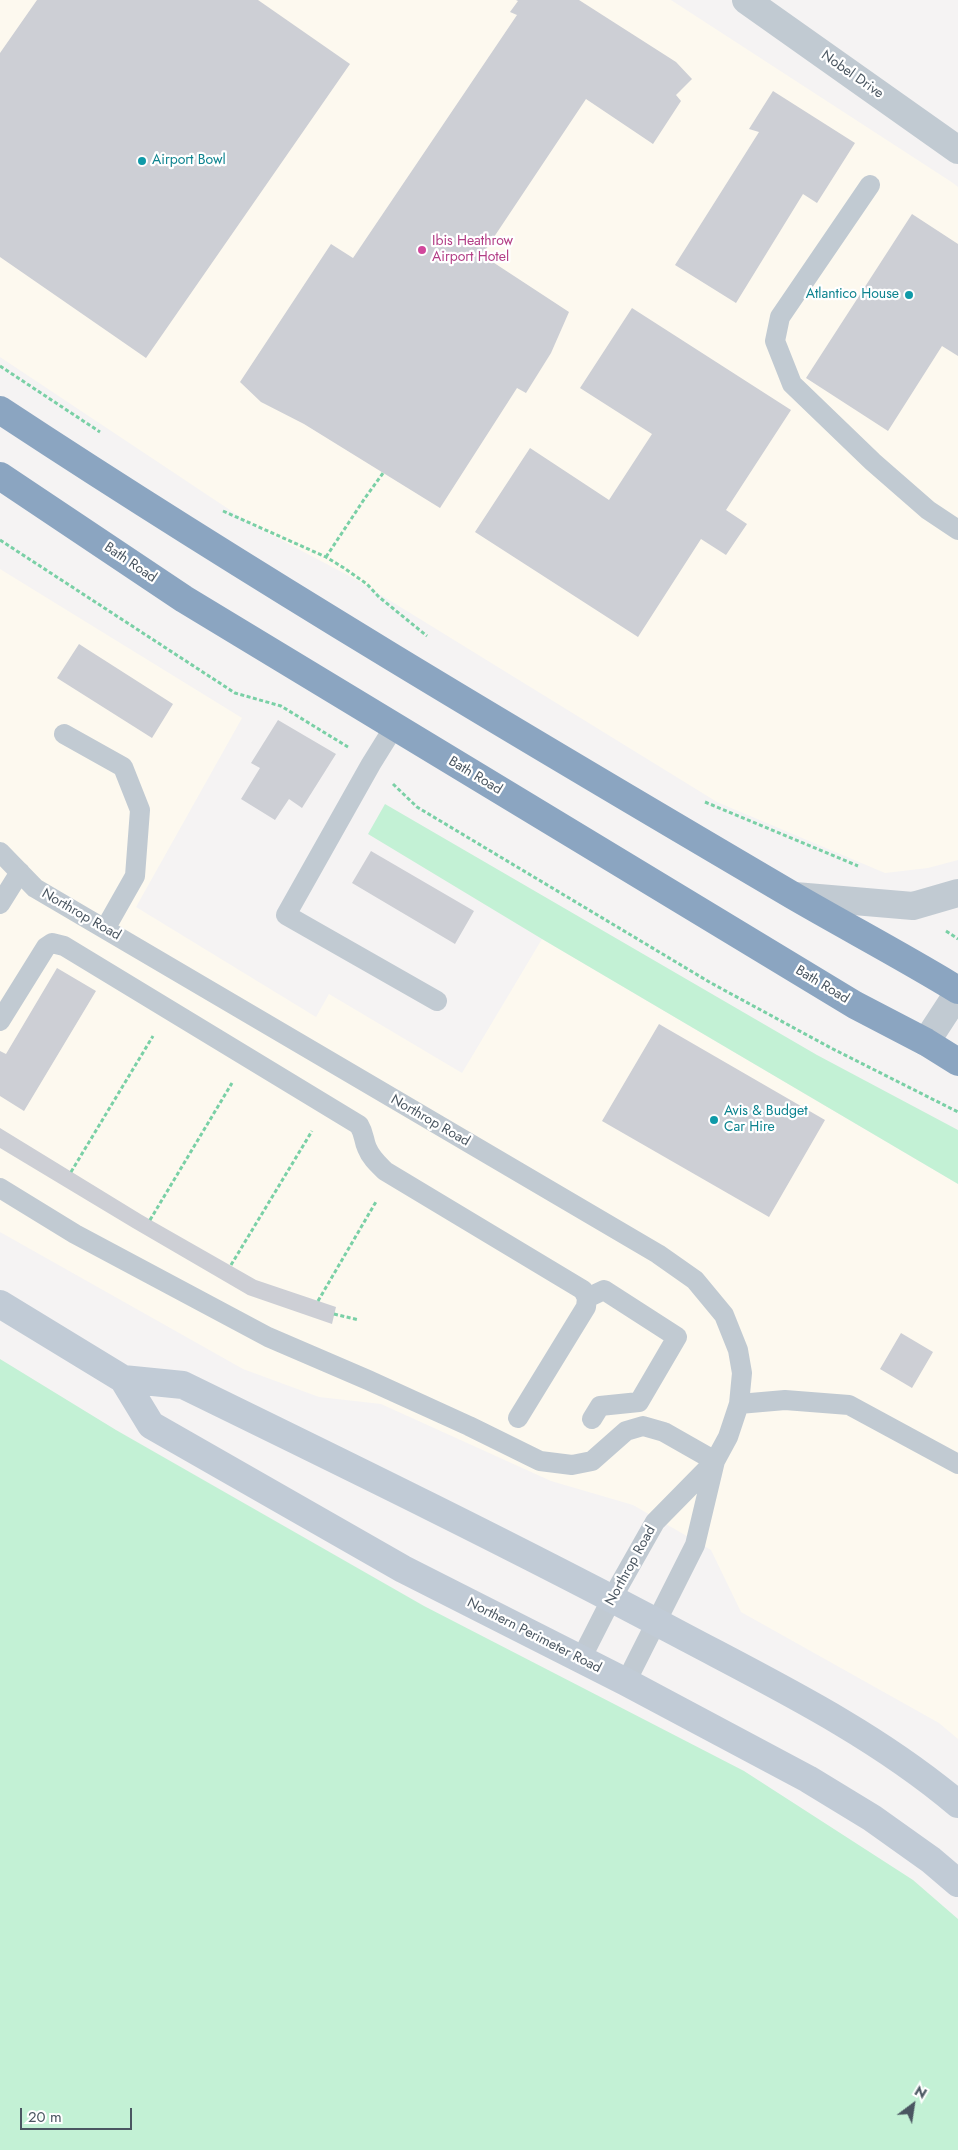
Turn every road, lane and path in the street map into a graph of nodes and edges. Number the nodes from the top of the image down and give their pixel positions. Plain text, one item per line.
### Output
1 (746, 0) edge
2 (958, 150) edge
3 (870, 185) dead end
4 (0, 366) edge
5 (0, 410) edge
6 (106, 436) dead end
7 (383, 473) dead end
8 (0, 476) edge
9 (216, 508) dead end
10 (958, 530) edge
11 (0, 540) edge
12 (326, 557) junction
13 (432, 641) dead end
14 (394, 727) junction
15 (64, 734) dead end
16 (371, 764) junction
17 (703, 801) dead end
18 (0, 852) edge
19 (866, 869) dead end
20 (20, 872) junction
21 (958, 893) edge
22 (795, 896) junction
23 (0, 904) edge
24 (105, 929) junction
25 (942, 930) dead end
26 (958, 939) edge
27 (958, 991) edge
28 (437, 1001) dead end
29 (0, 1022) edge
30 (156, 1031) dead end
31 (926, 1042) junction
32 (958, 1062) edge
33 (234, 1079) dead end
34 (958, 1112) edge
35 (313, 1130) dead end
36 (70, 1172) dead end
37 (0, 1188) edge
38 (381, 1194) dead end
39 (150, 1220) dead end
40 (231, 1265) dead end
41 (587, 1298) junction
42 (318, 1301) dead end
43 (0, 1304) edge
44 (334, 1314) dead end
45 (359, 1320) dead end
46 (123, 1379) junction
47 (739, 1404) junction
48 (518, 1418) dead end
49 (592, 1419) dead end
50 (715, 1461) junction
51 (958, 1464) edge
52 (612, 1598) junction
53 (658, 1622) junction
54 (581, 1659) junction
55 (626, 1682) junction
56 (958, 1804) edge
57 (958, 1883) edge

1 - 2 street, Nobel Drive
3 - 10 lane
4 - 6 path
5 - 22 highway
7 - 12 path
8 - 14 highway, Bath Road
9 - 12 path
11 - 16 path
12 - 13 path
14 - 16 lane
14 - 31 highway, Bath Road
15 - 24 lane
16 - 28 lane
16 - 34 path
17 - 19 path
18 - 20 lane, Northrop Road
20 - 23 lane
20 - 24 lane, Northrop Road
21 - 22 street
22 - 27 highway
24 - 47 lane, Northrop Road
25 - 26 path
27 - 31 street
29 - 41 lane
30 - 36 path
31 - 32 highway, Bath Road
33 - 39 path
35 - 40 path
37 - 50 lane
38 - 42 path
41 - 48 lane
41 - 49 lane
43 - 46 street, Northern Perimeter Road
44 - 45 path
46 - 52 street, Northern Perimeter Road
46 - 54 street, Northern Perimeter Road
47 - 50 lane, Northrop Road
47 - 51 lane
50 - 52 lane, Northrop Road
50 - 53 lane, Northrop Road
52 - 53 street, Northern Perimeter Road
52 - 54 lane, Northrop Road
53 - 55 lane, Northrop Road
53 - 56 street, Northern Perimeter Road
54 - 55 street, Northern Perimeter Road
55 - 57 street, Northern Perimeter Road

